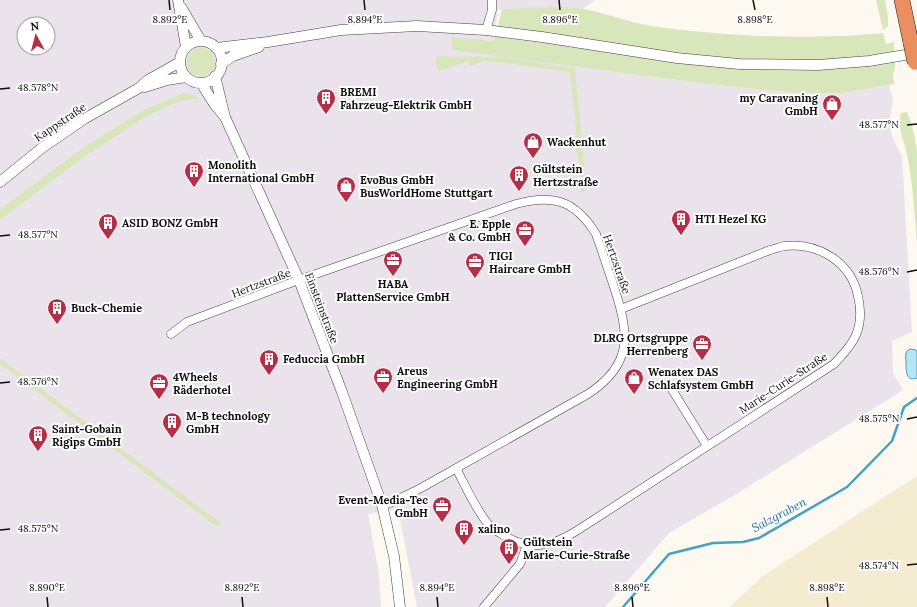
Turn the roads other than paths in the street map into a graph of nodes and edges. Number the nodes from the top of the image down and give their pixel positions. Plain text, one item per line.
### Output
1 (492, 0) edge
2 (902, 0) edge
3 (179, 2) edge
4 (486, 30) junction
5 (201, 41) junction
6 (268, 42) junction
7 (186, 47) junction
8 (216, 48) junction
9 (915, 57) edge
10 (180, 62) junction
11 (221, 64) junction
12 (215, 76) junction
13 (186, 77) junction
14 (201, 83) junction
15 (139, 88) junction
16 (225, 117) junction
17 (0, 182) edge
18 (299, 280) junction
19 (621, 309) junction
20 (171, 334) dead end
21 (671, 388) dead end
22 (707, 446) junction
23 (456, 468) junction
24 (382, 505) junction
25 (527, 545) junction
26 (400, 607) edge
27 (484, 607) edge

1 - 4 street
2 - 9 highway
3 - 5 street
3 - 7 street
4 - 6 street
4 - 9 street
5 - 7 street
5 - 8 street
6 - 8 street
6 - 11 street
7 - 10 street
8 - 11 street
10 - 13 street
10 - 15 street, Kappstraße
11 - 12 street
12 - 14 street
12 - 16 street, Einsteinstraße
13 - 14 street
13 - 15 street, Kappstraße
14 - 16 street, Einsteinstraße
15 - 17 street, Kappstraße
16 - 18 street, Einsteinstraße
18 - 19 street, Hertzstraße
18 - 20 street, Hertzstraße
18 - 24 street, Einsteinstraße
19 - 22 street, Marie-Curie-Straße
19 - 23 street, Hertzstraße
21 - 22 street
22 - 25 street, Marie-Curie-Straße
23 - 24 street, Hertzstraße
23 - 25 street, Marie-Curie-Straße
24 - 26 street, Einsteinstraße
25 - 27 street

